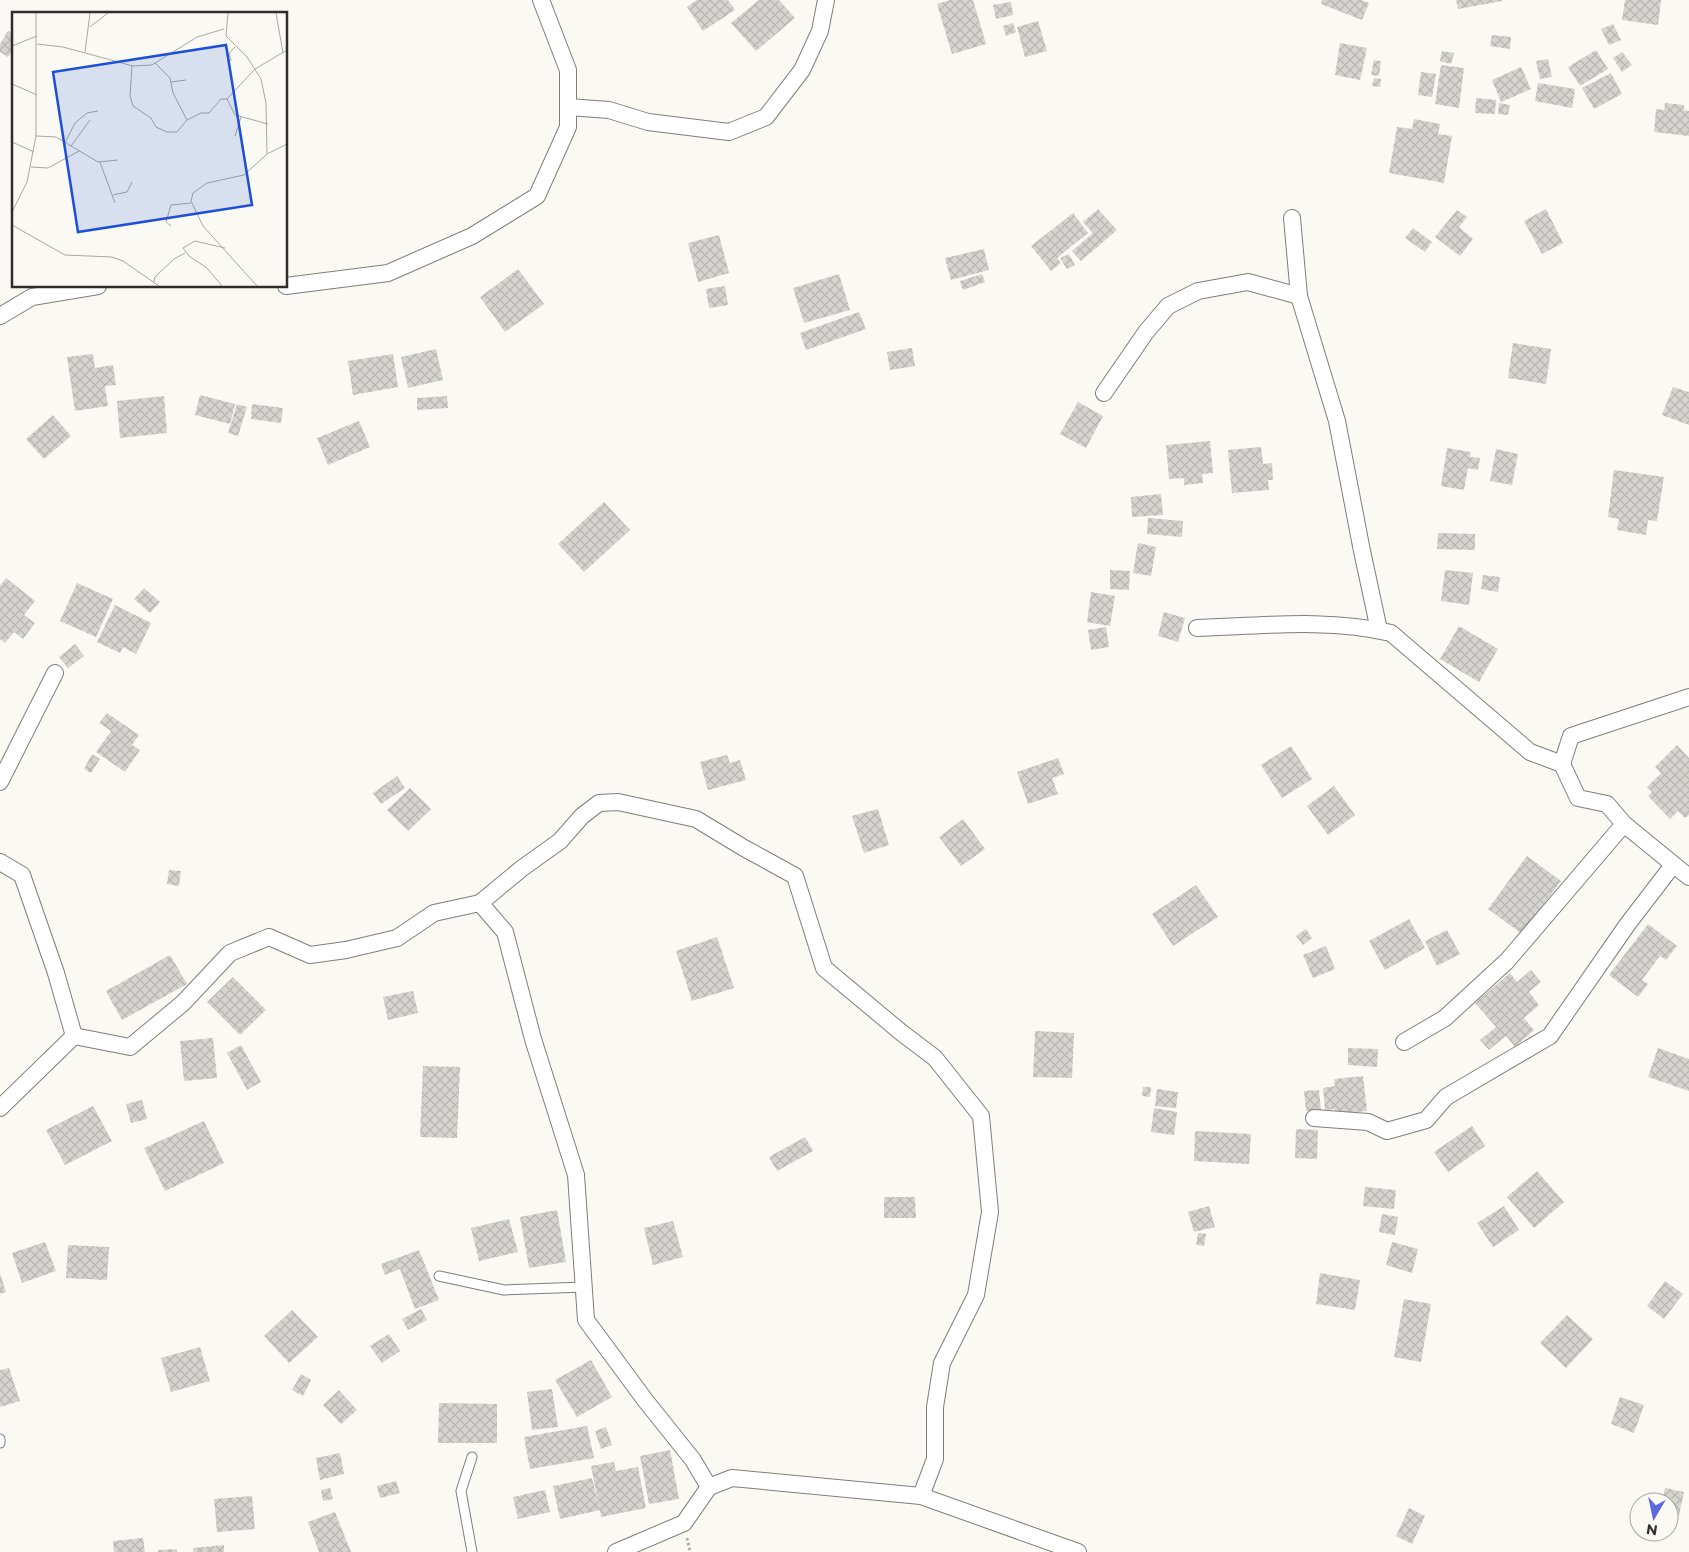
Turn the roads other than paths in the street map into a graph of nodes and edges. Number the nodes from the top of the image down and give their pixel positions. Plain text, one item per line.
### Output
1 (541, 0) edge
2 (826, 0) edge
3 (568, 107) junction
4 (1292, 218) dead end
5 (288, 286) edge
6 (86, 288) edge
7 (1299, 296) junction
8 (0, 316) edge
9 (1104, 394) dead end
10 (1197, 628) dead end
11 (1379, 630) junction
12 (55, 673) dead end
13 (1689, 697) edge
14 (1562, 764) junction
15 (0, 782) edge
16 (1624, 824) junction
17 (0, 862) edge
18 (1673, 865) junction
19 (1689, 877) edge
20 (480, 903) junction
21 (74, 1036) junction
22 (1404, 1042) dead end
23 (0, 1108) edge
24 (1314, 1118) dead end
25 (439, 1276) dead end
26 (584, 1287) junction
27 (472, 1457) dead end
28 (709, 1487) junction
29 (921, 1496) junction
30 (472, 1552) edge
31 (616, 1552) edge
32 (1078, 1552) edge

1 - 3 street
2 - 3 street
3 - 5 street
4 - 7 street
6 - 8 street
7 - 9 street
7 - 11 street
10 - 11 street
11 - 14 street
12 - 15 street
13 - 14 street
14 - 16 street
16 - 18 street
16 - 22 street
17 - 21 street
18 - 19 street
18 - 24 street
20 - 21 street
20 - 26 street
20 - 29 street
21 - 23 street
25 - 26 lane
26 - 28 street
27 - 30 lane
28 - 29 street
28 - 31 street
29 - 32 street

